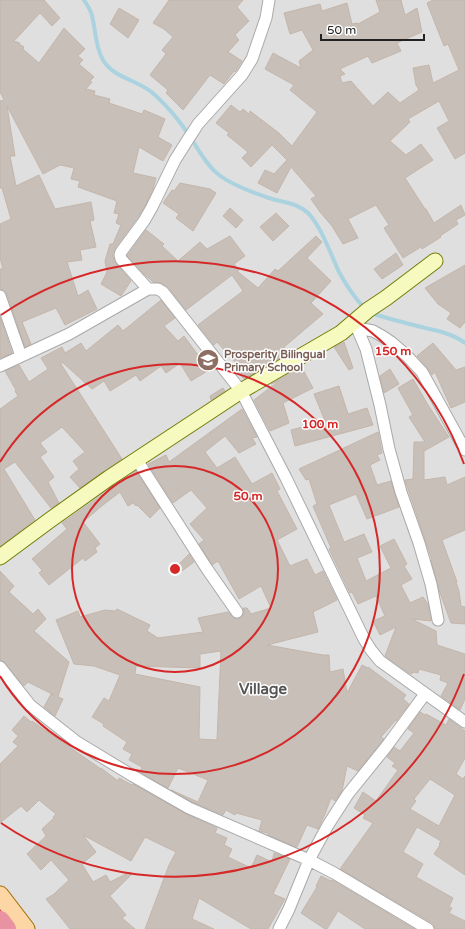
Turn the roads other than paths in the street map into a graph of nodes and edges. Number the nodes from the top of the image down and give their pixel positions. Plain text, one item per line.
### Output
1 (269, 0) edge
2 (435, 261) dead end
3 (148, 289) junction
4 (0, 296) edge
5 (356, 325) junction
6 (21, 356) junction
7 (0, 366) edge
8 (241, 391) junction
9 (465, 450) edge
10 (137, 460) junction
11 (0, 557) edge
12 (237, 612) dead end
13 (438, 620) dead end
14 (0, 667) edge
15 (426, 694) junction
16 (465, 709) edge
17 (463, 721) edge
18 (309, 860) junction
19 (0, 895) edge
20 (0, 921) edge
21 (6, 929) edge
22 (26, 929) edge
23 (279, 929) edge
24 (428, 929) edge

1 - 3 street
2 - 5 street
3 - 6 street
3 - 8 street
4 - 6 street
5 - 8 street
5 - 9 street
5 - 13 street
6 - 7 street
8 - 10 street
8 - 15 street
10 - 11 street
10 - 12 street
14 - 18 street
15 - 17 street
15 - 18 street
16 - 17 street
18 - 23 street
18 - 24 street
19 - 22 main road
20 - 21 highway

